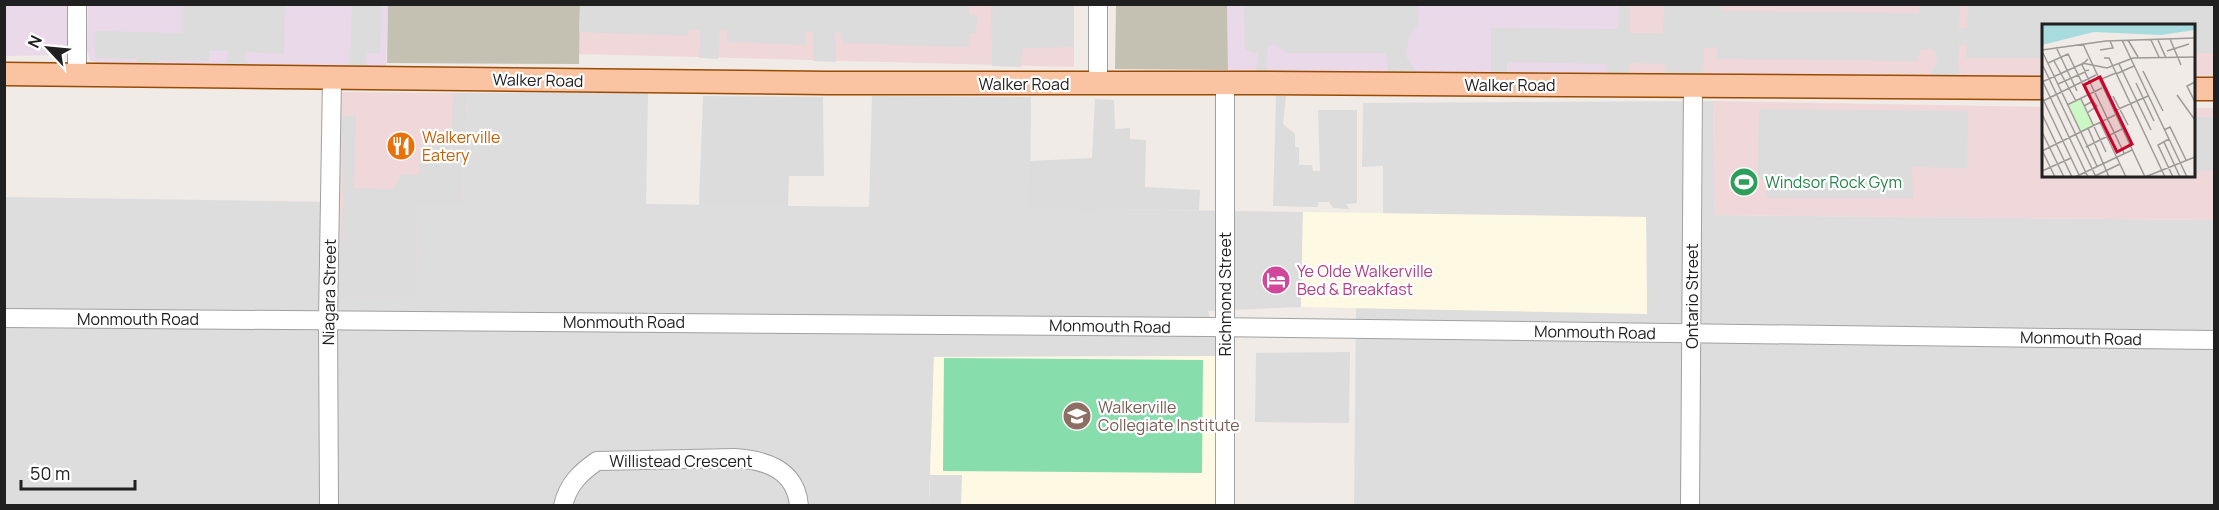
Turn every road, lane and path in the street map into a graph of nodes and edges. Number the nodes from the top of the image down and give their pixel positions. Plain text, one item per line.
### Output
1 (77, 4) edge
2 (1098, 4) edge
3 (4, 74) edge
4 (77, 75) junction
5 (332, 78) junction
6 (1225, 83) junction
7 (1098, 84) junction
8 (1693, 86) junction
9 (2042, 88) edge
10 (2195, 88) edge
11 (2214, 89) edge
12 (4, 318) edge
13 (328, 320) junction
14 (1225, 327) junction
15 (1692, 333) junction
16 (2214, 340) edge
17 (329, 506) edge
18 (563, 506) edge
19 (799, 506) edge
20 (1225, 506) edge
21 (1690, 506) edge

1 - 4 street
2 - 7 street
3 - 4 main road, Walker Road
4 - 5 main road, Walker Road
5 - 7 main road, Walker Road
5 - 13 street, Niagara Street
6 - 7 main road, Walker Road
6 - 8 main road, Walker Road
6 - 14 street, Richmond Street
8 - 9 main road, Walker Road
8 - 15 street, Ontario Street
10 - 11 main road
12 - 13 street, Monmouth Road
13 - 14 street, Monmouth Road
13 - 17 street, Niagara Street
14 - 15 street, Monmouth Road
14 - 20 street, Richmond Street
15 - 16 street, Monmouth Road
15 - 21 street, Ontario Street
18 - 19 street, Willistead Crescent

